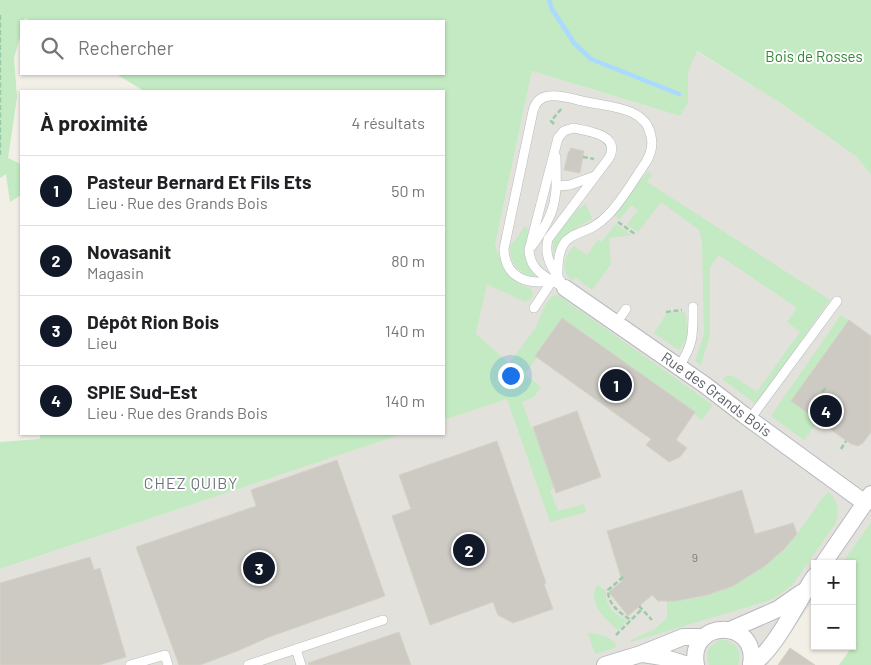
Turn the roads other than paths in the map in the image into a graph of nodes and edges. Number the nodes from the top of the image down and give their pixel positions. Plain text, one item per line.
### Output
1 (556, 144) junction
2 (596, 176) junction
3 (557, 186) junction
4 (530, 250) junction
5 (558, 282) junction
6 (837, 301) dead end
7 (693, 307) dead end
8 (534, 308) dead end
9 (679, 366) junction
10 (750, 419) junction
11 (868, 499) edge
12 (826, 560) edge
13 (811, 581) edge
14 (383, 620) dead end
15 (730, 630) junction
16 (704, 636) junction
17 (296, 649) junction
18 (641, 654) junction
19 (130, 665) edge
20 (168, 665) edge
21 (248, 665) edge
22 (301, 665) edge
23 (605, 665) edge
24 (688, 665) edge
25 (696, 665) edge
26 (751, 665) edge

1 - 2 lane
1 - 3 lane
1 - 4 lane
2 - 3 lane
2 - 5 lane
3 - 4 lane
4 - 5 lane
5 - 5 lane
5 - 8 lane
5 - 9 street, Rue des Grands Bois
6 - 10 lane
7 - 9 lane
9 - 10 street, Rue des Grands Bois
10 - 11 street, Rue des Grands Bois
11 - 12 street
13 - 15 street
13 - 26 street
14 - 17 lane
15 - 16 street
15 - 26 street
16 - 18 street
16 - 25 street
17 - 21 lane
17 - 22 lane
18 - 23 street
18 - 24 street
19 - 20 lane

